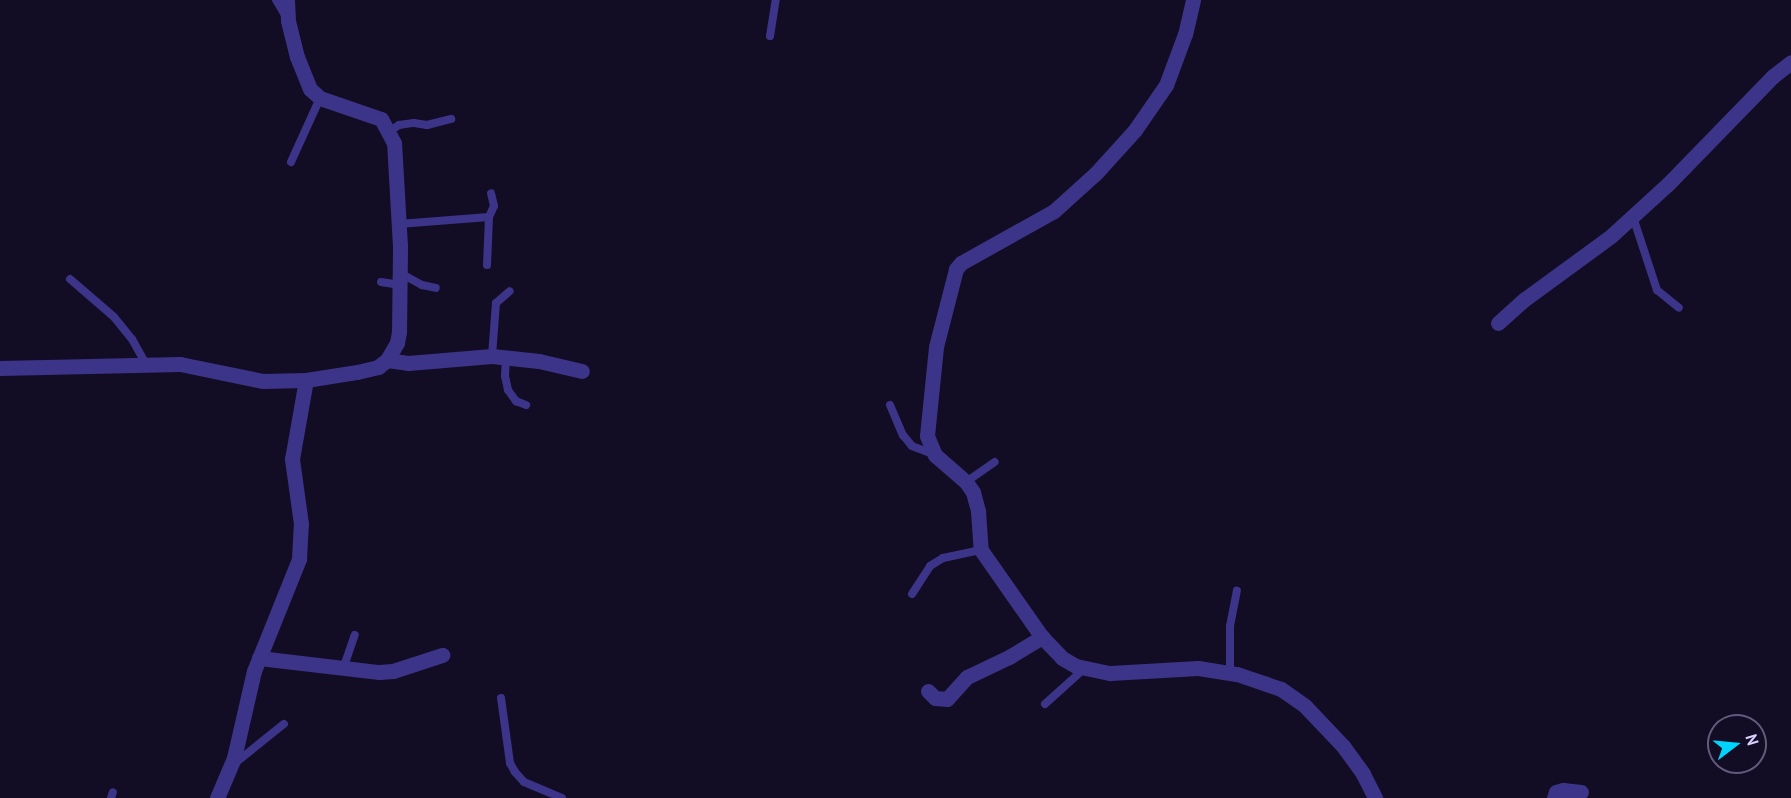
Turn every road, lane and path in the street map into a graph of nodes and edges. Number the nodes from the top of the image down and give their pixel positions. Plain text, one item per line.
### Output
1 (276, 0) edge
2 (287, 0) edge
3 (776, 0) edge
4 (1193, 0) edge
5 (288, 20) junction
6 (770, 36) dead end
7 (1791, 62) edge
8 (320, 98) junction
9 (451, 119) dead end
10 (390, 131) junction
11 (291, 162) dead end
12 (491, 193) dead end
13 (489, 217) junction
14 (1633, 217) junction
15 (399, 224) junction
16 (487, 265) dead end
17 (70, 279) dead end
18 (400, 279) junction
19 (381, 282) dead end
20 (436, 288) dead end
21 (510, 291) dead end
22 (1679, 308) dead end
23 (1498, 323) dead end
24 (499, 356) junction
25 (387, 360) junction
26 (146, 364) junction
27 (0, 368) edge
28 (582, 371) dead end
29 (306, 380) junction
30 (526, 405) dead end
31 (890, 405) dead end
32 (934, 455) junction
33 (995, 462) dead end
34 (966, 482) junction
35 (981, 550) junction
36 (1237, 591) dead end
37 (912, 594) dead end
38 (355, 635) dead end
39 (1042, 637) junction
40 (442, 655) dead end
41 (259, 658) junction
42 (343, 669) junction
43 (1085, 669) junction
44 (1230, 673) junction
45 (928, 692) dead end
46 (501, 698) dead end
47 (1045, 704) dead end
48 (284, 724) dead end
49 (232, 766) junction
50 (1581, 792) dead end
51 (217, 798) edge
52 (562, 798) edge
53 (1374, 798) edge
54 (1554, 798) edge

1 - 5 lane
2 - 5 street
3 - 6 lane
4 - 32 street
5 - 8 street
7 - 14 street
8 - 10 street
8 - 11 lane
9 - 10 lane
10 - 15 street
12 - 13 lane
13 - 15 lane
13 - 16 lane
14 - 22 lane
14 - 23 street
15 - 18 street
17 - 26 lane
18 - 19 lane
18 - 20 lane
18 - 25 street
21 - 24 lane
24 - 25 street
24 - 28 street
24 - 30 lane
25 - 29 street
26 - 27 street
26 - 29 street
29 - 41 street
31 - 32 lane
32 - 34 street
33 - 34 lane
34 - 35 street
35 - 37 lane
35 - 39 street
36 - 44 lane
38 - 42 lane
39 - 43 street
39 - 45 street
40 - 42 street
41 - 42 street
41 - 49 street
43 - 44 street
43 - 47 lane
44 - 53 street
46 - 52 lane
48 - 49 lane
49 - 51 street
50 - 54 street

